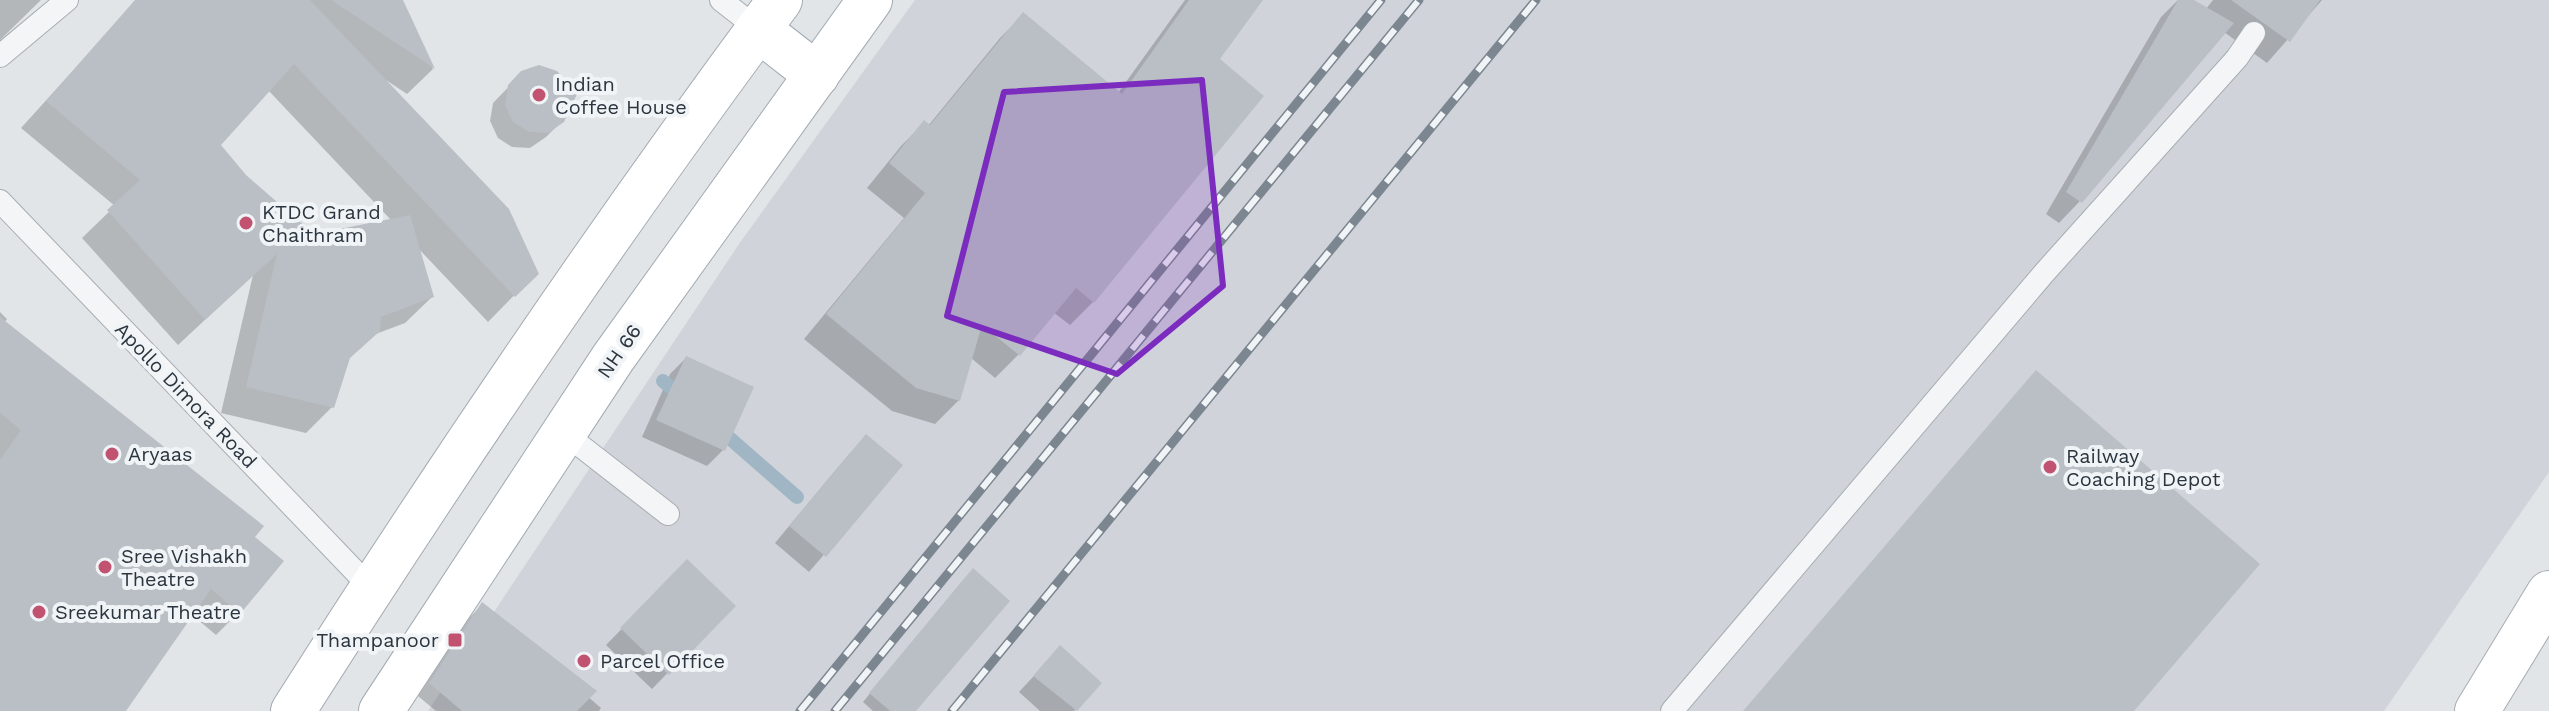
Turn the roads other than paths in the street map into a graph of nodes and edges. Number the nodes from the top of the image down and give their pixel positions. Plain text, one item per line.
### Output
1 (67, 0) edge
2 (721, 0) edge
3 (870, 0) edge
4 (769, 14) edge
5 (2254, 33) dead end
6 (0, 56) edge
7 (817, 75) junction
8 (0, 201) edge
9 (564, 433) junction
10 (668, 514) dead end
11 (371, 588) junction
12 (2549, 593) edge
13 (293, 711) edge
14 (381, 711) edge
15 (1672, 711) edge
16 (2477, 711) edge

1 - 6 lane
2 - 4 lane
3 - 7 main road, NH 66
4 - 7 main road
4 - 11 main road
5 - 15 lane
7 - 9 main road, NH 66
8 - 11 lane, Apollo Dimora Road
9 - 10 lane
9 - 14 main road, NH 66
11 - 13 main road
12 - 16 main road

